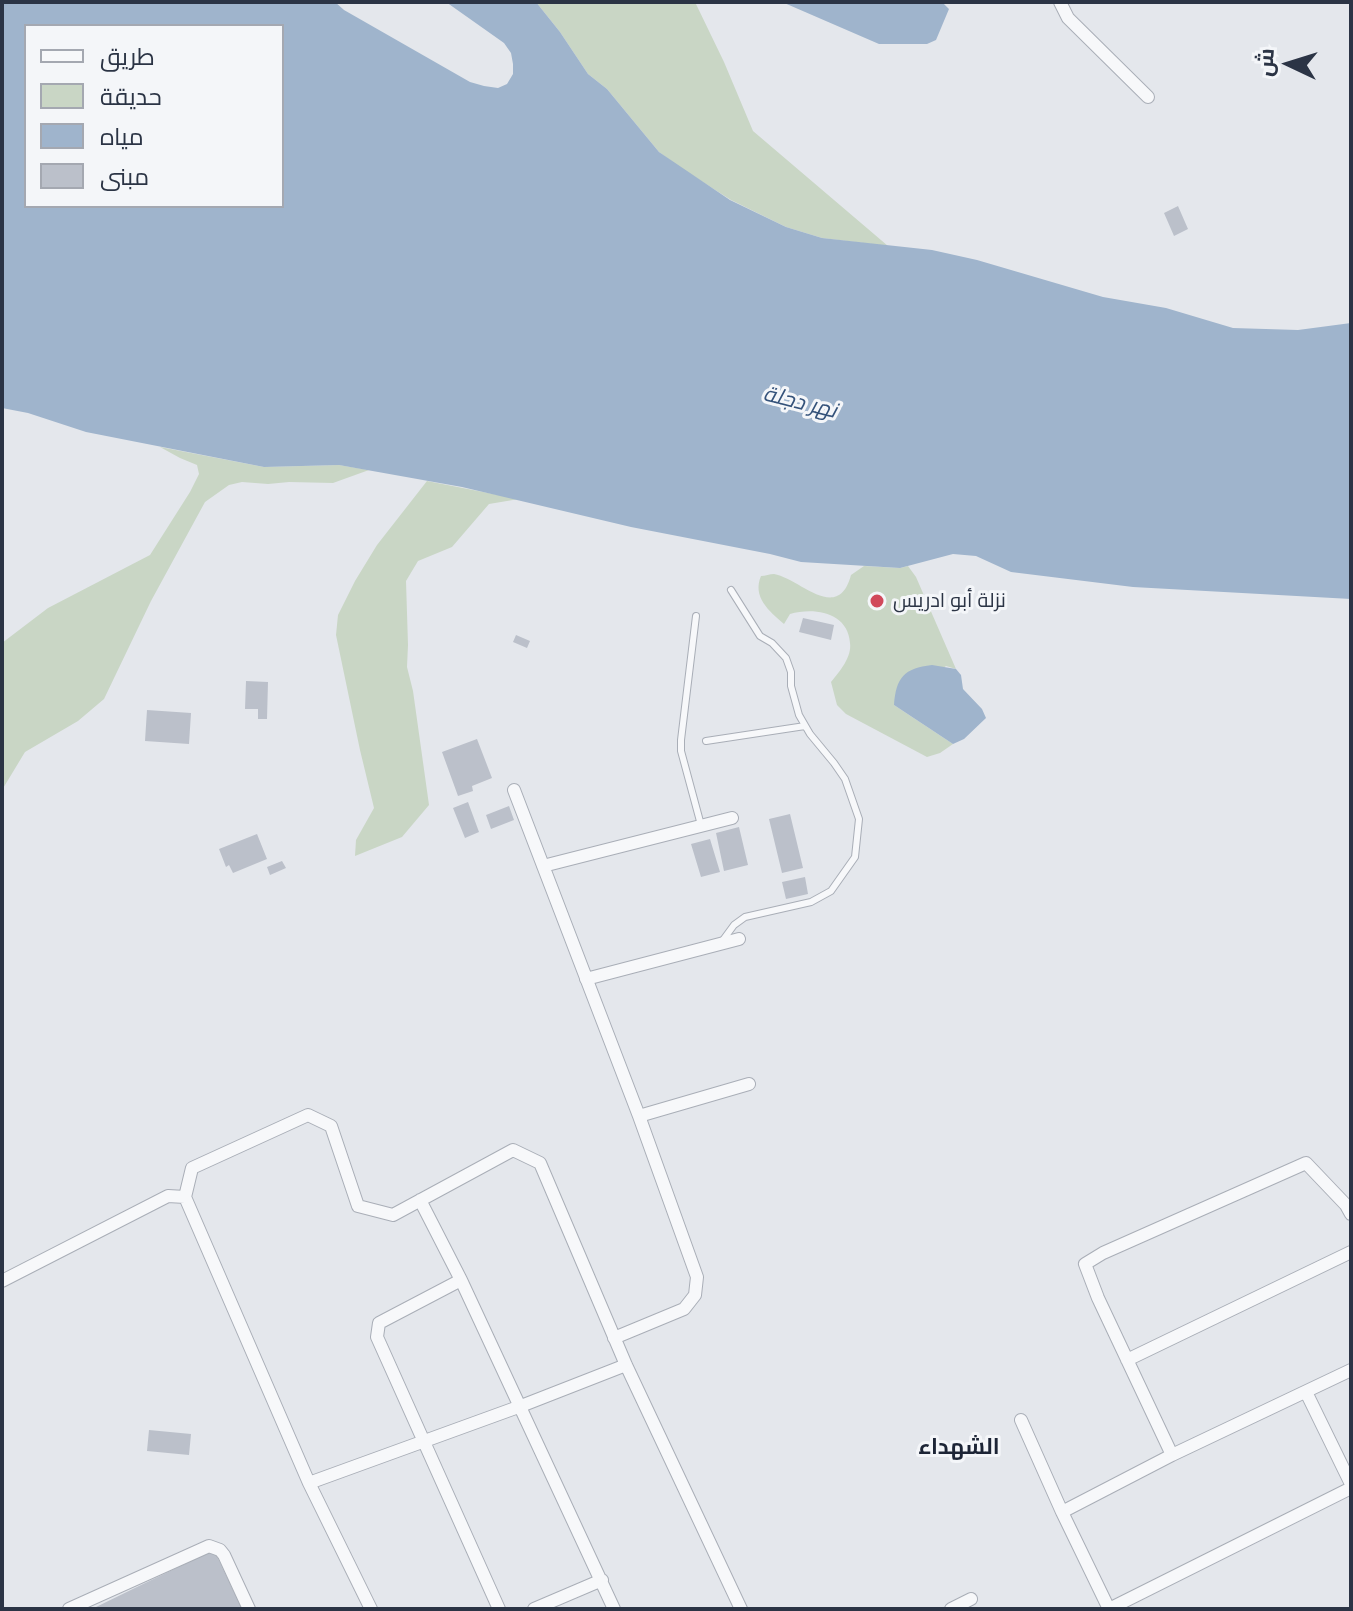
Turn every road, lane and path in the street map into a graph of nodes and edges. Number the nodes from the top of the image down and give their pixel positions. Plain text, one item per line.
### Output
1 (1060, 2) edge
2 (1148, 97) dead end
3 (731, 590) dead end
4 (696, 616) dead end
5 (805, 726) junction
6 (706, 741) dead end
7 (514, 790) dead end
8 (732, 818) dead end
9 (701, 826) junction
10 (543, 866) junction
11 (739, 939) dead end
12 (721, 943) junction
13 (586, 979) junction
14 (749, 1084) dead end
15 (639, 1116) junction
16 (185, 1197) junction
17 (420, 1200) junction
18 (1351, 1214) edge
19 (1351, 1252) edge
20 (461, 1280) junction
21 (2, 1281) edge
22 (614, 1338) junction
23 (1127, 1360) junction
24 (626, 1365) junction
25 (1351, 1370) edge
26 (1306, 1392) junction
27 (521, 1406) junction
28 (1021, 1420) dead end
29 (423, 1441) junction
30 (1172, 1455) junction
31 (309, 1483) junction
32 (1351, 1486) edge
33 (1062, 1512) junction
34 (602, 1580) junction
35 (971, 1599) dead end
36 (69, 1609) edge
37 (249, 1609) edge
38 (371, 1609) edge
39 (499, 1609) edge
40 (534, 1609) edge
41 (614, 1609) edge
42 (741, 1609) edge
43 (951, 1609) edge
44 (1109, 1609) edge

1 - 2 street
3 - 5 lane
4 - 9 lane
5 - 6 lane
5 - 12 lane
7 - 10 street
8 - 9 street
9 - 10 street
10 - 13 street
11 - 12 street
12 - 13 street
13 - 15 street
14 - 15 street
15 - 22 street
16 - 17 street
16 - 21 street
16 - 31 street
17 - 20 street
17 - 22 street
18 - 23 street
19 - 23 street
20 - 27 street
20 - 29 street
22 - 24 street
23 - 30 street
24 - 27 street
24 - 42 street
25 - 26 street
26 - 30 street
26 - 32 street
27 - 29 street
27 - 34 street
28 - 33 street
29 - 31 street
29 - 39 street
30 - 33 street
31 - 38 street
32 - 44 street
33 - 44 street
34 - 40 street
34 - 41 street
35 - 43 street
36 - 37 street

